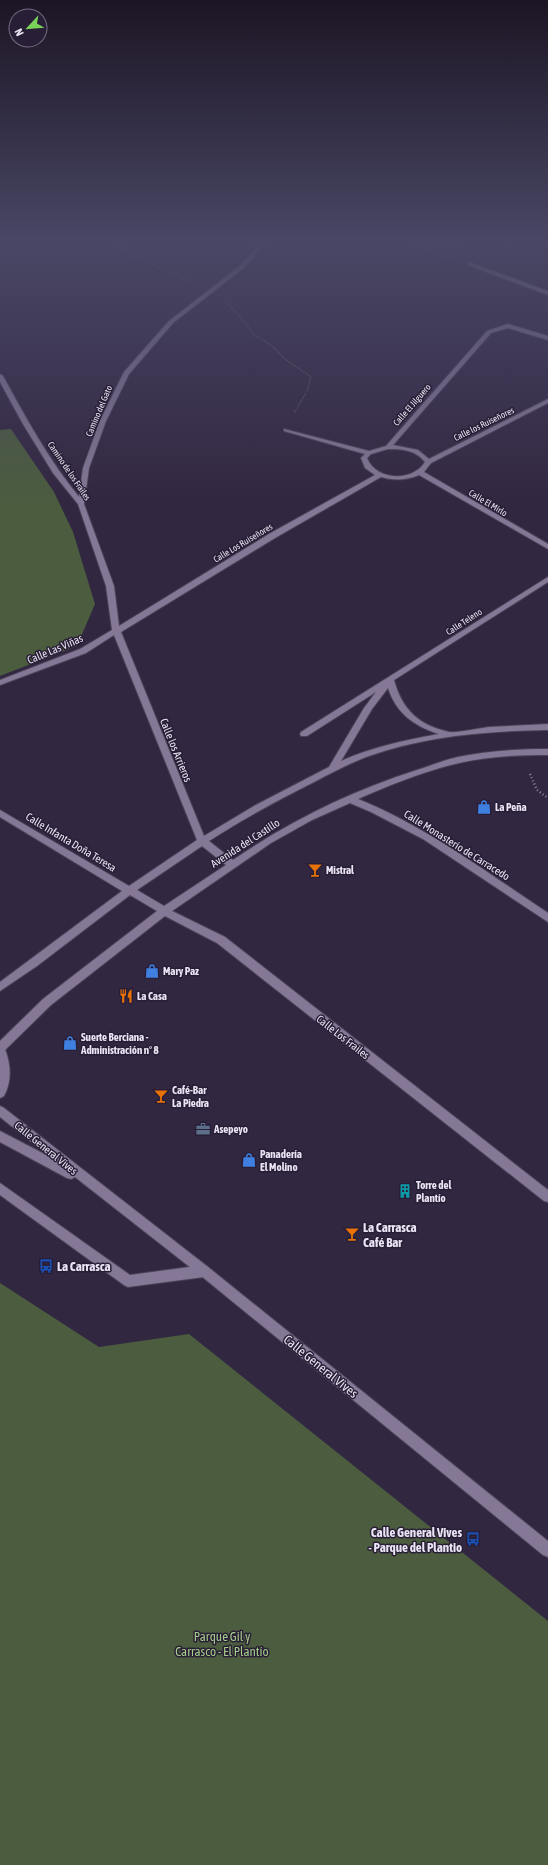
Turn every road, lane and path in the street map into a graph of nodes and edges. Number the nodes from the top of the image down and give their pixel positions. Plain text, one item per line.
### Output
1 (166, 328) edge
2 (249, 328) edge
3 (502, 328) edge
4 (515, 328) edge
5 (548, 338) edge
6 (0, 376) edge
7 (548, 401) edge
8 (286, 430) joint
9 (388, 447) junction
10 (369, 453) junction
11 (428, 462) junction
12 (420, 473) junction
13 (380, 475) junction
14 (81, 504) junction
15 (548, 547) edge
16 (548, 579) edge
17 (116, 630) junction
18 (390, 680) junction
19 (0, 683) edge
20 (548, 727) edge
21 (304, 734) dead end
22 (450, 734) junction
23 (522, 752) junction
24 (548, 752) edge
25 (332, 769) junction
26 (548, 798) edge
27 (348, 799) junction
28 (0, 813) edge
29 (201, 840) junction
30 (233, 865) junction
31 (130, 891) junction
32 (164, 911) junction
33 (548, 918) edge
34 (0, 987) edge
35 (0, 1048) edge
36 (0, 1093) edge
37 (0, 1111) edge
38 (0, 1136) edge
39 (92, 1185) junction
40 (0, 1188) edge
41 (548, 1197) edge
42 (204, 1271) junction
43 (548, 1550) edge

1 - 14 street, Camino del Gato
2 - 8 path
3 - 9 street, Calle El Jilguero
4 - 5 street, Calle El Jilguero
6 - 14 street, Camino de los Frailes
7 - 11 street, Calle los Ruiseñores
8 - 10 street
9 - 10 street
9 - 11 street
10 - 13 street
11 - 12 street
12 - 13 street
12 - 15 street, Calle El Mirlo
13 - 17 street, Calle Los Ruiseñores
14 - 17 street, Camino de los Frailes
16 - 18 street, Calle Teleno
17 - 19 street, Calle Las Viñas
17 - 29 street, Calle los Arrieros
18 - 21 street, Calle Teleno
18 - 22 street
18 - 25 street, Calle Teleno
20 - 22 street, Avenida del Castillo
22 - 25 street, Avenida del Castillo
23 - 24 street, Avenida del Castillo
23 - 26 path
23 - 27 street, Avenida del Castillo
25 - 29 street, Avenida del Castillo
27 - 30 street, Avenida del Castillo
27 - 33 street, Calle Monasterio de Carracedo
28 - 31 street, Calle Infanta Doña Teresa
29 - 30 street, Calle los Arrieros
29 - 31 street, Avenida del Castillo
30 - 32 street, Avenida del Castillo
31 - 32 street, Calle Los Frailes
31 - 34 street, Avenida del Castillo
32 - 35 street, Avenida del Castillo
32 - 41 street, Calle Los Frailes
35 - 36 street
37 - 39 street, Calle General Vives
38 - 39 street, Calle General Vives
39 - 42 street, Calle General Vives
40 - 42 street
42 - 43 street, Calle General Vives

